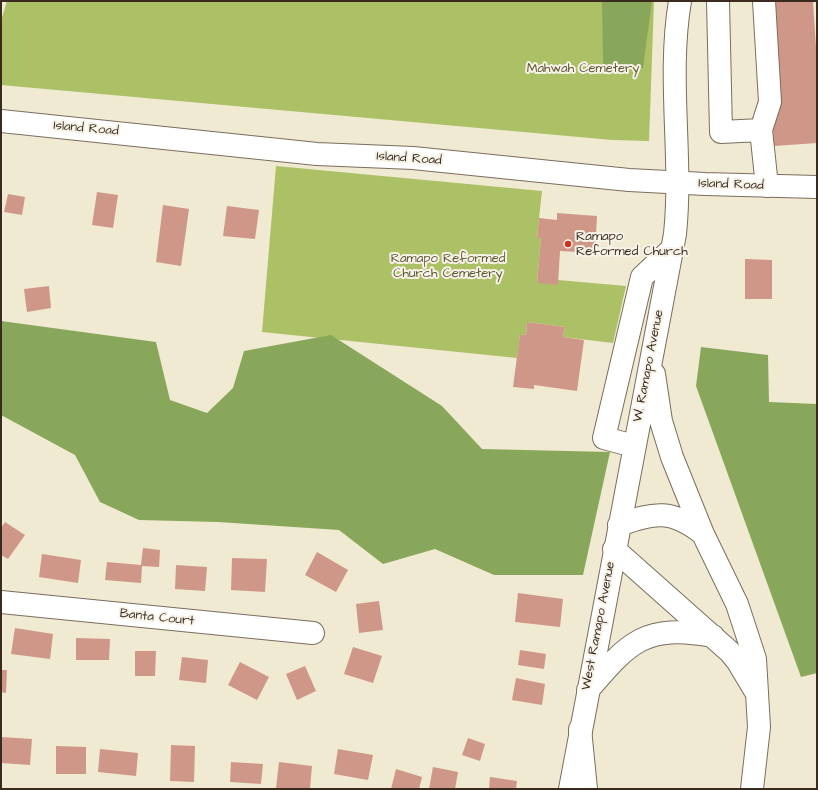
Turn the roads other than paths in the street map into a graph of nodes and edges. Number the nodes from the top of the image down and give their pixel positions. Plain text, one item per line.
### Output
1 (680, 1) edge
2 (718, 1) edge
3 (764, 1) edge
4 (1, 121) edge
5 (760, 130) junction
6 (677, 182) junction
7 (767, 186) junction
8 (817, 187) edge
9 (672, 249) junction
10 (651, 355) junction
11 (620, 372) junction
12 (634, 446) junction
13 (619, 524) junction
14 (704, 534) junction
15 (614, 549) junction
16 (1, 602) edge
17 (313, 634) dead end
18 (713, 636) junction
19 (587, 691) junction
20 (757, 694) junction
21 (580, 729) junction
22 (570, 789) edge
23 (586, 789) edge
24 (752, 789) edge

1 - 6 main road, W. Ramapo Avenue
2 - 5 main road
3 - 5 main road
4 - 6 main road, Island Road
5 - 7 main road
6 - 7 main road, Island Road
6 - 9 main road, W. Ramapo Avenue
7 - 8 main road, Island Road
9 - 10 main road, W. Ramapo Avenue
9 - 11 main road
10 - 11 main road
10 - 12 main road, W. Ramapo Avenue
10 - 14 main road, West Ramapo Avenue
11 - 12 main road
12 - 13 main road, W. Ramapo Avenue
13 - 14 main road
13 - 15 main road, W. Ramapo Avenue
14 - 20 main road, West Ramapo Avenue
15 - 18 main road, West Ramapo Avenue
15 - 19 main road, West Ramapo Avenue
16 - 17 main road, Banta Court
18 - 19 main road
18 - 20 main road, West Ramapo Avenue
19 - 21 main road, West Ramapo Avenue
20 - 24 main road, West Ramapo Avenue
21 - 22 main road, West Ramapo Avenue
21 - 23 main road

